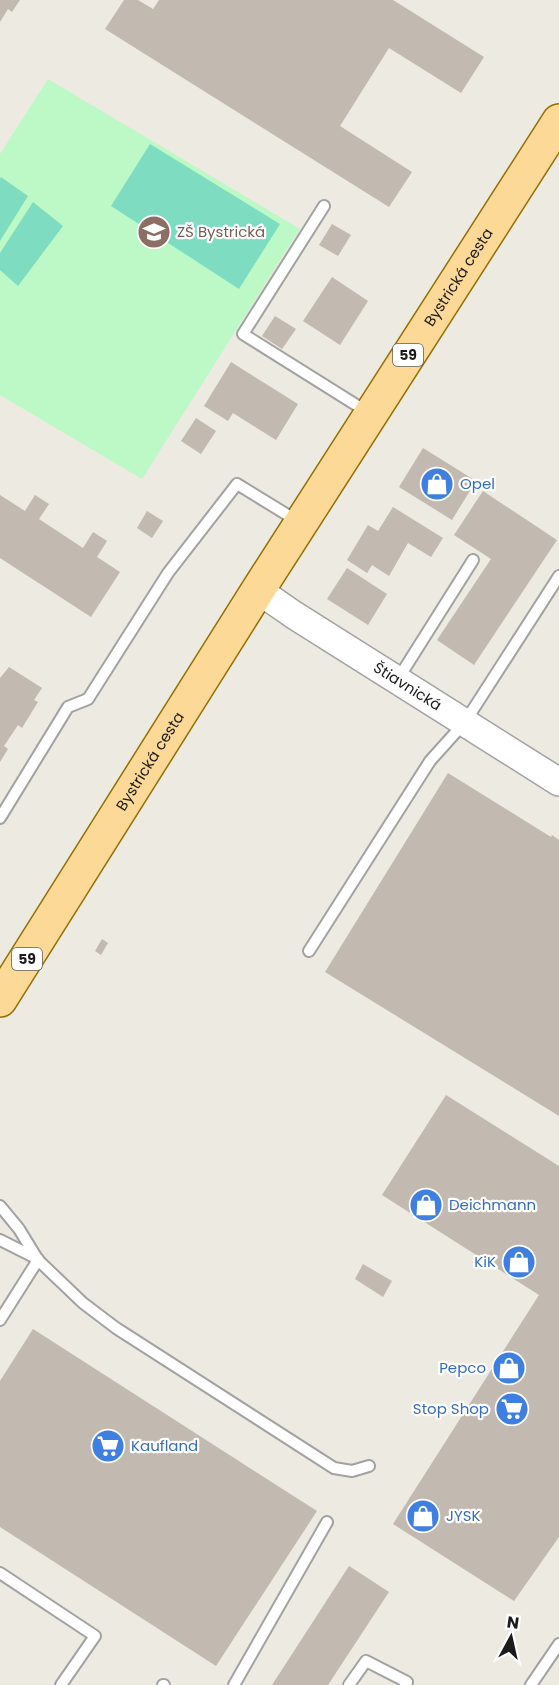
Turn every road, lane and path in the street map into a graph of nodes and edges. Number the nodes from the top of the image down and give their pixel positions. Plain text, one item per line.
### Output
1 (559, 121) edge
2 (324, 206) dead end
3 (370, 414) junction
4 (301, 523) junction
5 (473, 560) dead end
6 (559, 576) edge
7 (258, 590) junction
8 (397, 680) junction
9 (465, 722) junction
10 (559, 782) edge
11 (0, 818) edge
12 (309, 951) dead end
13 (0, 1000) edge
14 (0, 1206) edge
15 (0, 1240) edge
16 (38, 1260) junction
17 (0, 1320) edge
18 (369, 1466) dead end
19 (327, 1522) dead end
20 (0, 1573) edge
21 (559, 1644) edge
22 (61, 1685) edge
23 (234, 1685) edge
24 (350, 1685) edge
25 (405, 1685) edge
26 (531, 1685) edge

1 - 3 main road, Bystrická cesta / 59
2 - 3 lane
3 - 4 main road, Bystrická cesta / 59
4 - 7 main road, Bystrická cesta / 59
4 - 11 lane
5 - 8 lane
6 - 9 lane
7 - 8 street, Štiavnická
7 - 13 main road, Bystrická cesta / 59
8 - 9 street, Štiavnická
9 - 10 street, Štiavnická
9 - 12 lane
14 - 16 lane
15 - 16 lane
16 - 17 lane
16 - 18 lane
19 - 23 lane
20 - 22 lane
21 - 26 lane
24 - 25 lane

